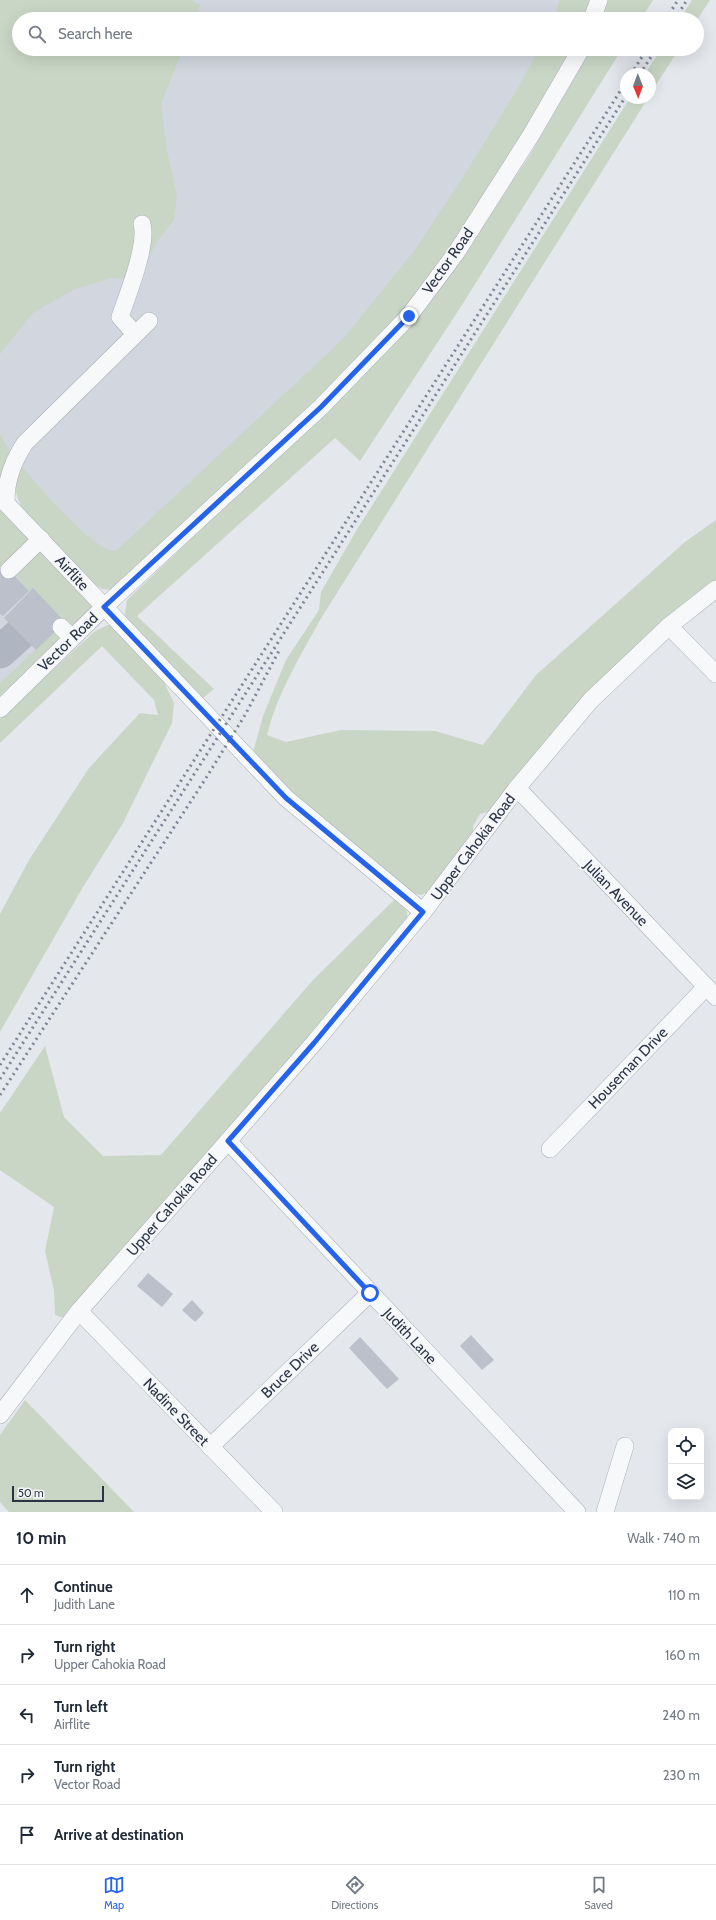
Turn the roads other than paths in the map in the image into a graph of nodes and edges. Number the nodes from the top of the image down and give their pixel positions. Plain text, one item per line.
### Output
1 (599, 0) edge
2 (595, 12) edge
3 (577, 56) edge
4 (142, 224) dead end
5 (149, 322) dead end
6 (135, 334) junction
7 (3, 499) edge
8 (41, 539) junction
9 (9, 570) dead end
10 (716, 589) edge
11 (104, 607) junction
12 (669, 626) junction
13 (716, 674) edge
14 (0, 709) edge
15 (517, 788) junction
16 (423, 912) junction
17 (711, 992) edge
18 (228, 1141) junction
19 (550, 1149) dead end
20 (370, 1293) junction
21 (80, 1311) junction
22 (0, 1415) edge
23 (626, 1446) dead end
24 (210, 1447) junction
25 (274, 1512) edge
26 (577, 1512) edge
27 (605, 1512) edge

1 - 2 street
3 - 11 street, Vector Road
4 - 6 street
5 - 6 street
6 - 7 street
7 - 8 street, Airflite
8 - 9 street
8 - 11 street, Airflite
10 - 12 street, Upper Cahokia Road
11 - 14 street, Vector Road
11 - 16 street, Airflite
12 - 13 street
12 - 15 street, Upper Cahokia Road
15 - 16 street, Upper Cahokia Road
15 - 17 street, Julian Avenue
16 - 18 street, Upper Cahokia Road
17 - 19 street, Houseman Drive
18 - 20 street, Judith Lane
18 - 21 street, Upper Cahokia Road
20 - 24 street, Bruce Drive
20 - 26 street, Judith Lane
21 - 22 street, Upper Cahokia Road
21 - 24 street, Nadine Street
23 - 27 street
24 - 25 street, Nadine Street

